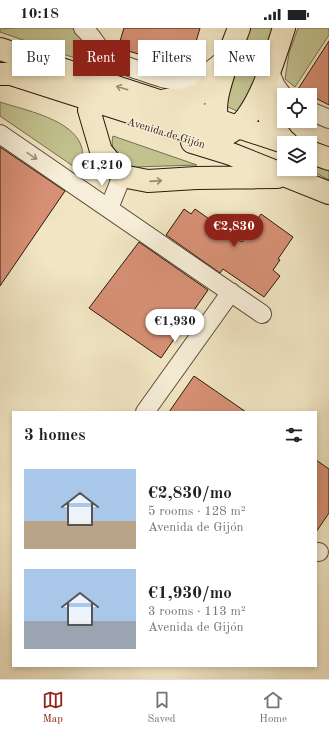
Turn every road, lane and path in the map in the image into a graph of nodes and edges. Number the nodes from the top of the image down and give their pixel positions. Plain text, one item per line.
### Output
1 (83, 28) edge
2 (239, 28) edge
3 (284, 28) edge
4 (235, 40) edge
5 (0, 48) edge
6 (270, 68) edge
7 (214, 69) edge
8 (0, 74) edge
9 (216, 76) edge
10 (223, 76) edge
11 (267, 76) edge
12 (268, 76) edge
13 (269, 76) edge
14 (0, 81) edge
15 (277, 88) edge
16 (159, 100) junction
17 (89, 110) junction
18 (317, 114) edge
19 (329, 119) edge
20 (225, 127) junction
21 (0, 134) edge
22 (281, 136) edge
23 (277, 140) edge
24 (317, 155) edge
25 (329, 159) edge
26 (277, 165) edge
27 (277, 166) edge
28 (277, 171) edge
29 (122, 176) junction
30 (301, 176) edge
31 (329, 192) edge
32 (109, 208) junction
33 (231, 292) junction
34 (262, 314) dead end
35 (146, 411) edge

1 - 7 street
2 - 4 highway
3 - 6 highway
16 -> 5 highway
8 - 20 highway
9 - 16 highway
10 - 20 highway
11 - 20 highway
12 - 22 highway
13 - 15 street
14 - 17 highway, Avenida de Gijón
16 - 20 highway
17 - 27 highway, Avenida de Gijón
17 - 29 highway
18 - 19 street
20 - 23 highway
20 - 26 highway
21 -> 32 street
24 - 25 highway
29 -> 28 highway
29 - 32 street
30 - 31 highway, Avenida de Gijón
32 - 33 street
33 - 34 street
33 - 35 street

